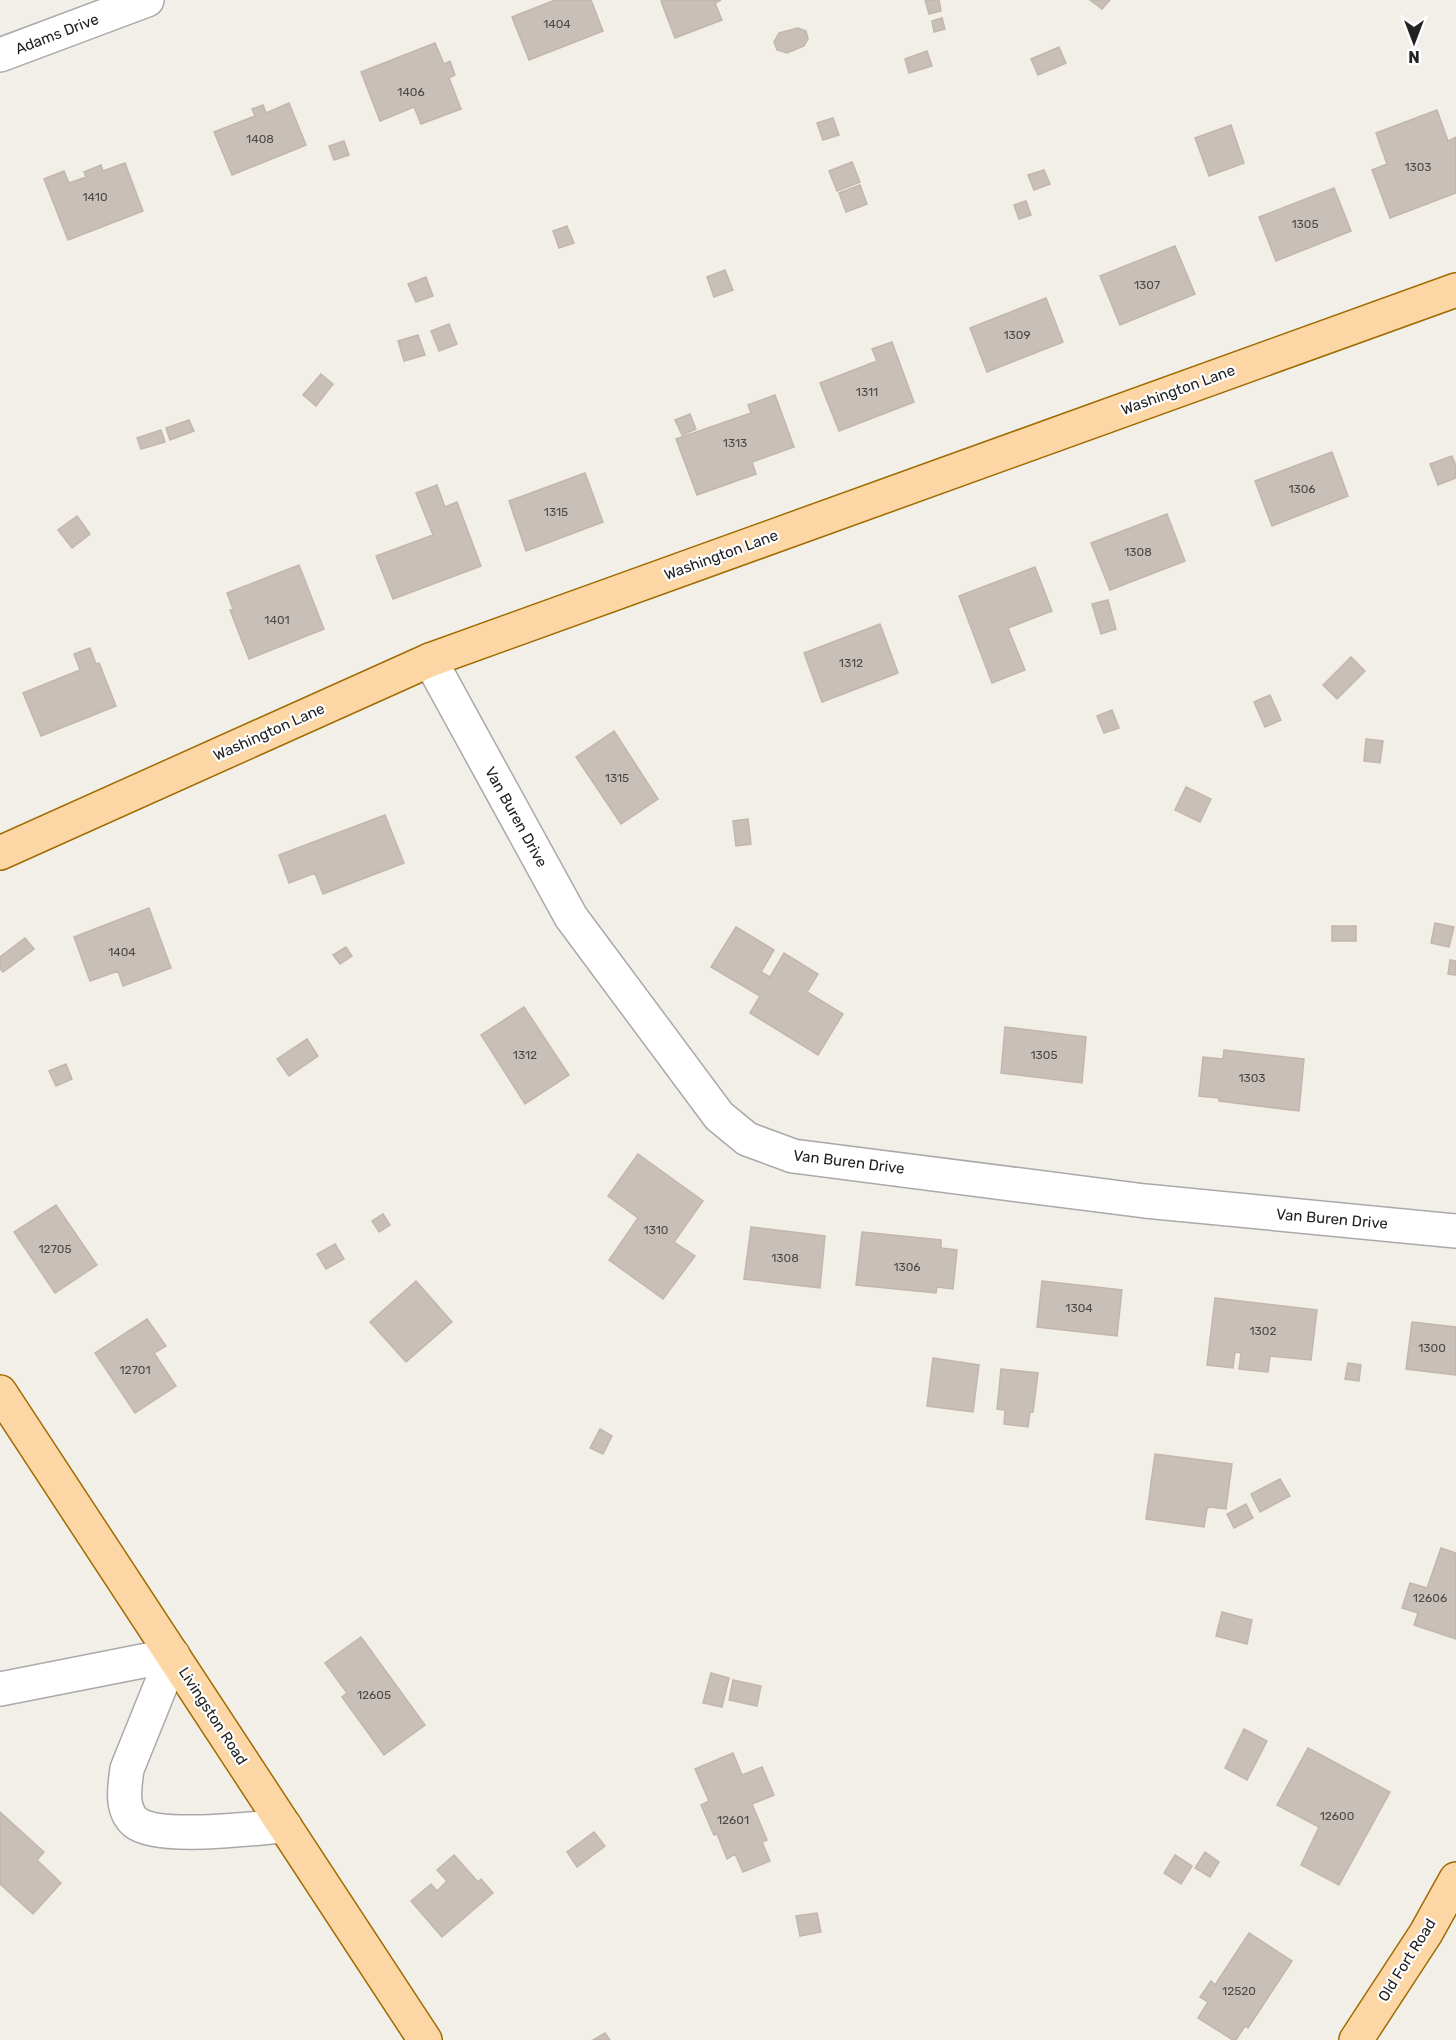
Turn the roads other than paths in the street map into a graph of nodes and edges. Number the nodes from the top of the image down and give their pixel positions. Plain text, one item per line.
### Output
1 (147, 0) edge
2 (0, 56) edge
3 (1456, 290) edge
4 (430, 660) junction
5 (0, 854) edge
6 (1456, 1231) edge
7 (0, 1392) edge
8 (173, 1655) junction
9 (0, 1689) edge
10 (285, 1826) junction
11 (1456, 1880) edge
12 (425, 2040) edge
13 (1356, 2040) edge

1 - 2 street, Adams Drive
3 - 4 main road, Washington Lane
4 - 5 main road, Washington Lane
4 - 6 street, Van Buren Drive
7 - 8 main road, Livingston Road
8 - 9 street
8 - 10 main road, Livingston Road
8 - 10 street
10 - 12 main road, Livingston Road
11 - 13 main road, Old Fort Road

